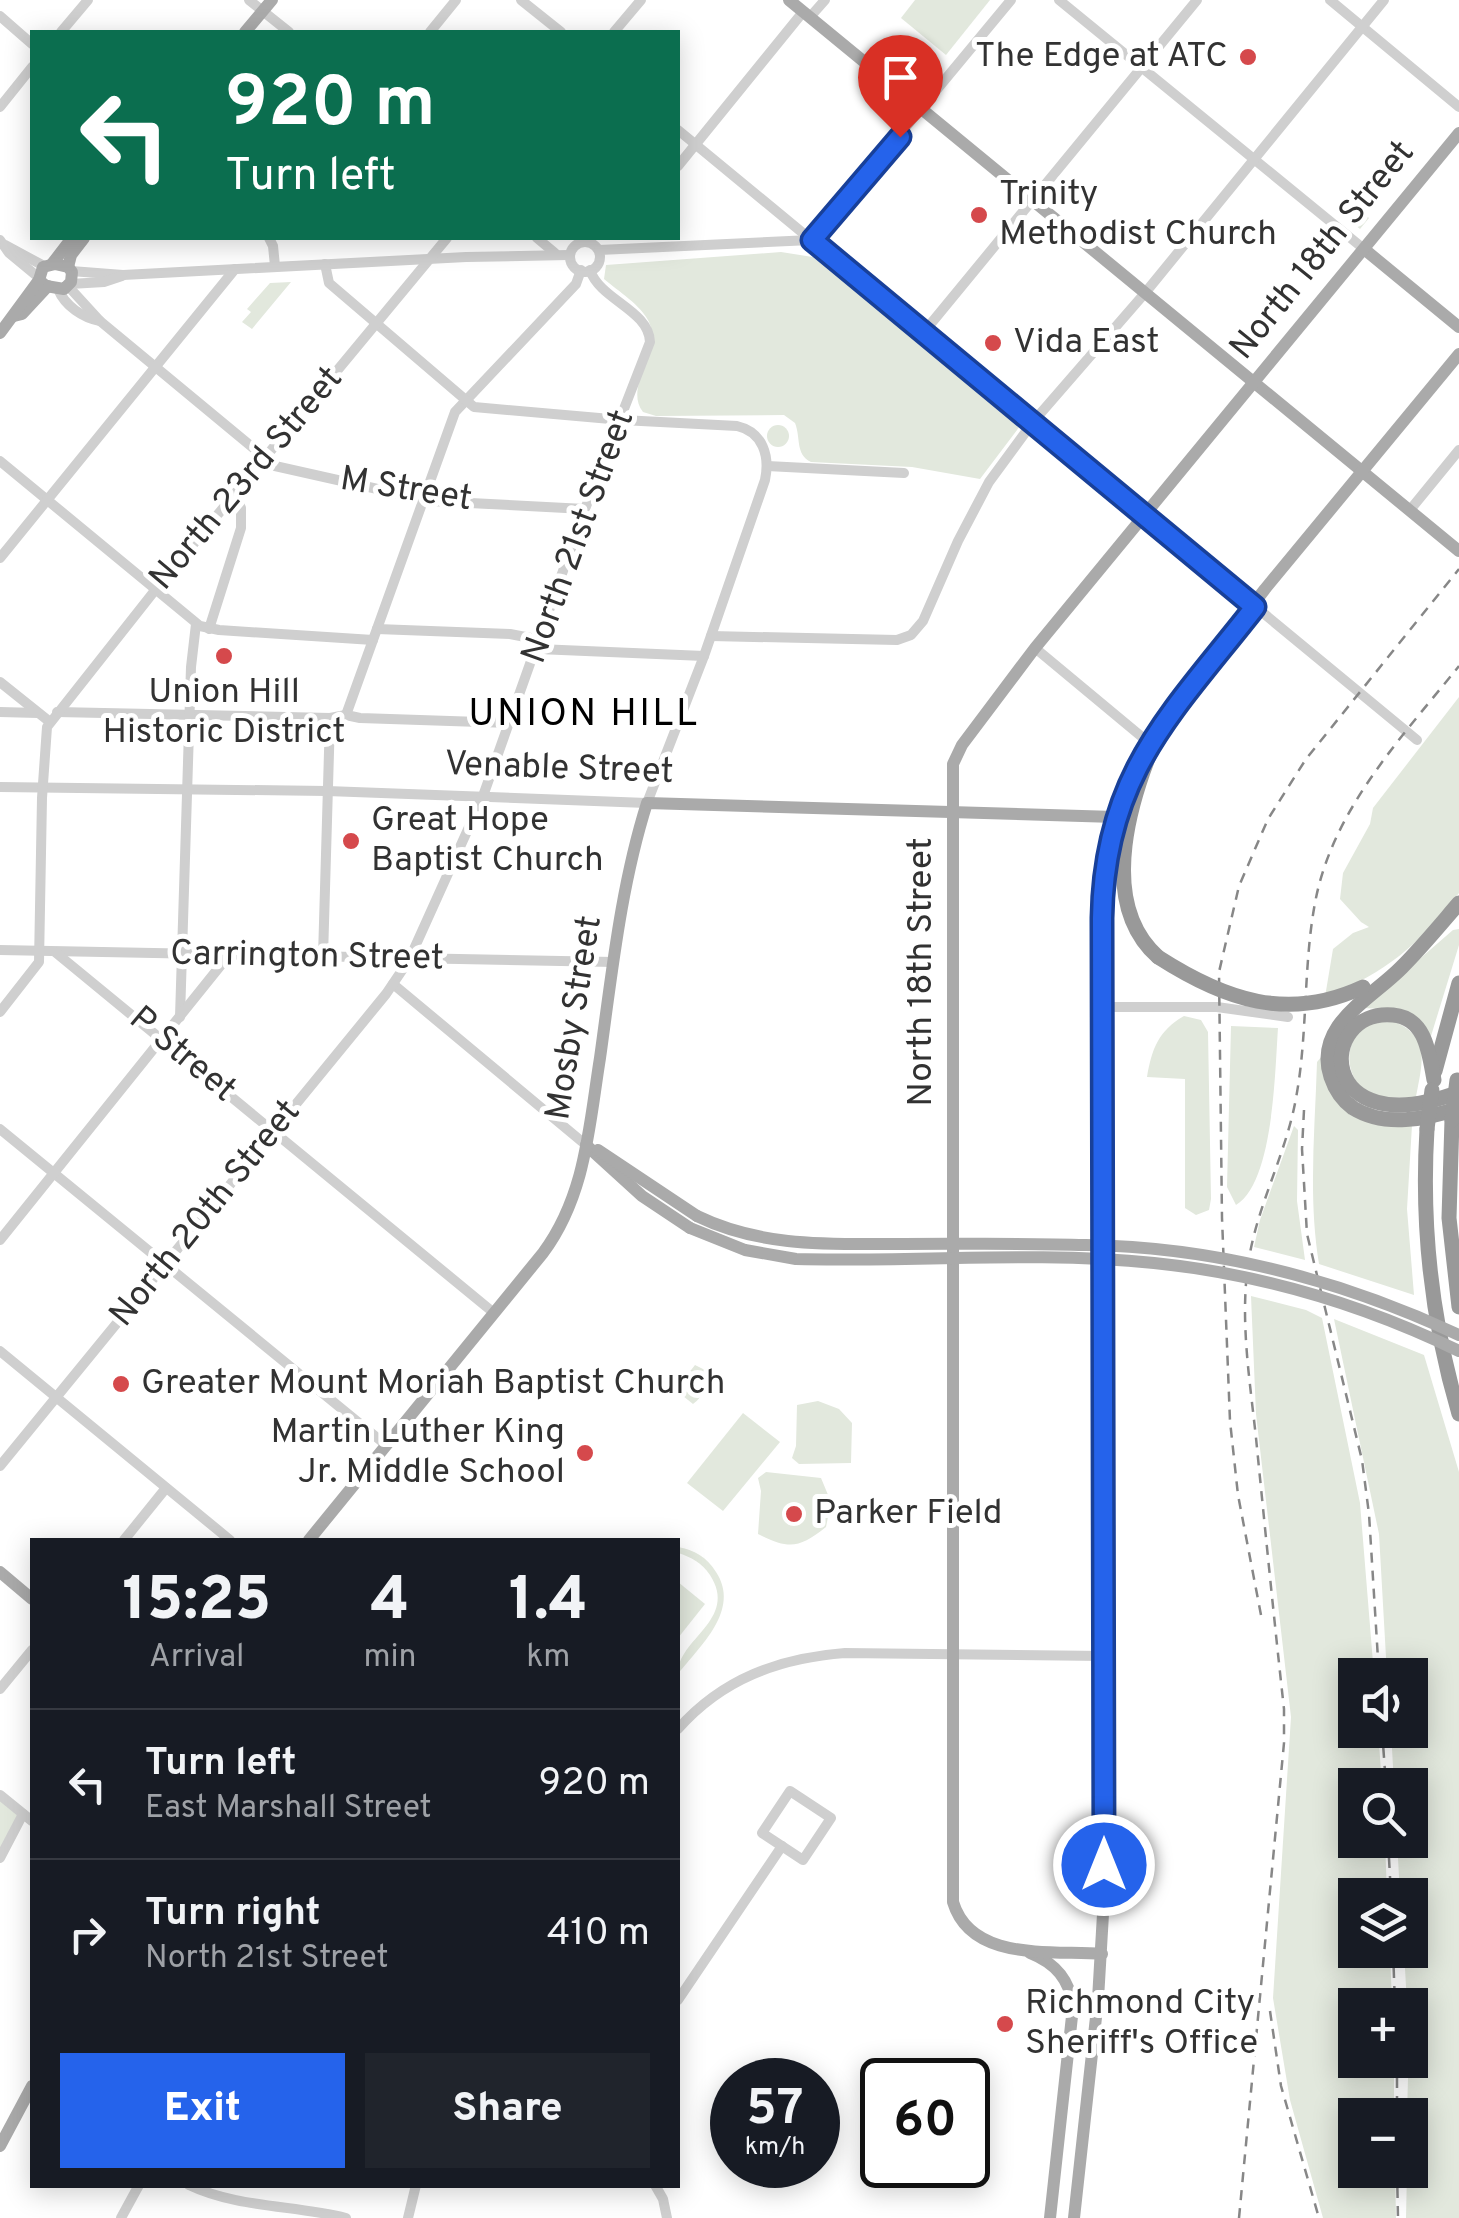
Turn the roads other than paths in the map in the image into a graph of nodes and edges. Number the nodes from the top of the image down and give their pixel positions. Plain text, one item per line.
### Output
1 (88, 0) edge
2 (249, 0) edge
3 (272, 0) edge
4 (456, 0) edge
5 (520, 0) edge
6 (641, 0) edge
7 (789, 0) edge
8 (824, 0) edge
9 (1011, 0) edge
10 (1059, 0) edge
11 (1197, 0) edge
12 (1330, 0) edge
13 (1384, 0) edge
14 (263, 12) junction
15 (807, 15) junction
16 (0, 16) edge
17 (1362, 26) junction
18 (63, 30) edge
19 (248, 30) edge
20 (286, 30) edge
21 (432, 30) edge
22 (558, 30) edge
23 (616, 30) edge
24 (30, 42) edge
25 (1142, 68) junction
26 (30, 70) edge
27 (0, 107) edge
28 (1459, 107) edge
29 (922, 110) junction
30 (680, 132) edge
31 (1459, 133) edge
32 (695, 144) junction
33 (1253, 160) junction
34 (680, 163) edge
35 (1033, 200) junction
36 (71, 240) edge
37 (82, 240) edge
38 (270, 240) edge
39 (445, 240) edge
40 (540, 240) edge
41 (617, 240) edge
42 (812, 240) junction
43 (3, 242) edge
44 (1364, 249) junction
45 (604, 250) junction
46 (562, 254) junction
47 (429, 260) junction
48 (325, 264) junction
49 (275, 266) junction
50 (236, 268) junction
51 (586, 270) junction
52 (56, 277) junction
53 (1145, 292) junction
54 (375, 324) junction
55 (1459, 327) edge
56 (924, 332) junction
57 (0, 333) edge
58 (1459, 354) edge
59 (154, 367) junction
60 (1254, 383) junction
61 (464, 400) junction
62 (622, 420) junction
63 (1032, 422) junction
64 (1459, 450) edge
65 (263, 459) junction
66 (0, 462) edge
67 (767, 466) junction
68 (1362, 472) junction
69 (904, 473) dead end
70 (234, 494) junction
71 (422, 498) junction
72 (48, 500) junction
73 (585, 509) junction
74 (1410, 510) junction
75 (1144, 515) junction
76 (1459, 551) edge
77 (0, 558) edge
78 (156, 589) junction
79 (1255, 607) junction
80 (196, 624) junction
81 (209, 629) junction
82 (375, 634) junction
83 (711, 636) junction
84 (539, 645) junction
85 (1035, 648) junction
86 (704, 656) junction
87 (0, 682) edge
88 (0, 712) edge
89 (38, 712) junction
90 (189, 714) junction
91 (346, 715) junction
92 (54, 717) junction
93 (330, 718) junction
94 (510, 723) junction
95 (1161, 727) junction
96 (1417, 740) dead end
97 (1148, 742) junction
98 (0, 787) edge
99 (43, 788) junction
100 (186, 790) junction
101 (327, 791) junction
102 (483, 796) junction
103 (647, 803) junction
104 (951, 812) junction
105 (1115, 817) junction
106 (1459, 903) edge
107 (1424, 943) junction
108 (0, 950) edge
109 (40, 951) junction
110 (55, 952) junction
111 (180, 954) junction
112 (229, 956) junction
113 (323, 957) junction
114 (408, 960) junction
115 (614, 962) junction
116 (1459, 983) edge
117 (393, 984) junction
118 (1103, 1007) junction
119 (0, 1012) edge
120 (1288, 1017) dead end
121 (180, 1018) junction
122 (164, 1039) junction
123 (1458, 1081) edge
124 (1433, 1085) junction
125 (1456, 1114) edge
126 (0, 1129) edge
127 (274, 1132) junction
128 (586, 1145) junction
129 (53, 1174) junction
130 (693, 1222) junction
131 (0, 1240) edge
132 (166, 1265) junction
133 (1459, 1307) edge
134 (494, 1313) junction
135 (1459, 1335) edge
136 (1459, 1351) edge
137 (0, 1352) edge
138 (56, 1397) junction
139 (1459, 1414) edge
140 (386, 1445) junction
141 (0, 1466) edge
142 (166, 1488) junction
143 (126, 1538) edge
144 (228, 1538) edge
145 (311, 1538) edge
146 (0, 1572) edge
147 (30, 1597) edge
148 (30, 1652) edge
149 (952, 1656) junction
150 (1104, 1656) junction
151 (0, 1688) edge
152 (680, 1727) edge
153 (0, 1795) edge
154 (28, 1818) edge
155 (782, 1846) junction
156 (0, 1858) edge
157 (1018, 1948) junction
158 (1102, 1954) junction
159 (680, 1997) edge
160 (27, 2107) edge
161 (7, 2119) edge
162 (0, 2146) edge
163 (137, 2188) edge
164 (196, 2188) edge
165 (415, 2188) edge
166 (657, 2188) edge
167 (282, 2206) junction
168 (121, 2218) edge
169 (276, 2218) edge
170 (346, 2218) edge
171 (408, 2218) edge
172 (667, 2218) edge
173 (1050, 2218) edge
174 (1074, 2218) edge

1 - 18 street
2 - 14 street
3 - 14 main road
4 - 21 street
5 - 22 street
6 - 23 street
7 - 15 main road
8 - 15 street
9 - 29 street
10 - 25 street
11 - 25 street
12 - 17 street
13 - 17 street
14 - 19 main road
14 - 20 street
15 - 29 main road
15 - 32 street
16 - 24 street
17 - 28 street
17 - 33 street
25 - 33 street
25 - 35 street
26 - 27 street
29 - 35 main road
29 - 42 street
30 - 32 street
31 - 44 main road, North 18th Street
32 - 34 street
32 - 42 street
33 - 44 street
33 - 53 street
35 - 53 main road
35 - 56 street
36 - 52 main road
37 - 52 main road
38 - 49 street
39 - 47 street, North 23rd Street
40 - 46 street
41 - 45 street
42 - 45 street
42 - 56 street
43 - 52 street, M Street
44 - 55 main road
44 - 60 main road, North 18th Street
45 - 46 street
45 - 51 street
46 - 47 street
46 - 51 street
47 - 48 street
47 - 54 street, North 23rd Street
48 - 49 street
48 - 54 street
49 - 50 street
50 - 52 street
50 - 59 street
51 - 61 street
51 - 62 street, North 21st Street
52 - 57 main road
52 - 59 street, M Street
53 - 60 main road
53 - 63 street
54 - 61 street
54 - 65 street, North 23rd Street
56 - 63 street
58 - 68 main road
59 - 65 street, M Street
59 - 72 street
60 - 68 main road
60 - 75 main road, North 18th Street
61 - 62 street
61 - 71 street
62 - 67 street
62 - 73 street, North 21st Street
63 - 75 street
63 - 83 street
64 - 74 street
65 - 70 street, North 23rd Street
65 - 71 street, M Street
66 - 72 street
67 - 69 street
67 - 83 street, Mosby Street
68 - 74 main road
68 - 79 main road
70 - 78 street, North 23rd Street
70 - 81 street
71 - 73 street, M Street
71 - 82 street
72 - 77 street
72 - 78 street
73 - 84 street, North 21st Street
74 - 76 main road
75 - 79 street
75 - 85 main road, North 18th Street
78 - 80 street
78 - 92 street, North 23rd Street
79 - 95 main road
79 - 96 street
80 - 81 street
80 - 90 street
81 - 82 street
82 - 84 street
82 - 91 street
83 - 86 street, Mosby Street
84 - 86 street
84 - 94 street, North 21st Street
85 - 97 street
85 - 104 main road, North 18th Street
86 - 103 street, Mosby Street
87 - 89 street
88 - 89 street
89 - 92 street
90 - 92 street
90 - 93 street
90 - 100 street
91 - 93 street
91 - 94 street
92 - 99 street
93 - 101 street
94 - 102 street, North 21st Street
95 - 97 main road
95 - 107 highway, bridge
97 - 105 main road
98 - 99 street, Venable Street
99 - 100 street, Venable Street
99 - 109 street
100 - 101 street, Venable Street
100 - 111 street
101 - 102 street, Venable Street
101 - 113 street
102 - 103 street, Venable Street
102 - 114 street, North 21st Street
103 - 104 main road, Venable Street
103 - 115 main road, Mosby Street
104 - 105 main road, Venable Street
104 - 149 main road, North 18th Street
105 - 118 main road
106 - 107 highway
107 - 125 highway
108 - 109 street, Carrington Street
109 - 110 street, Carrington Street
109 - 119 street
110 - 111 street, Carrington Street
110 - 122 street, P Street
111 - 112 street, Carrington Street
111 - 121 street
112 - 113 street, Carrington Street
112 - 121 street
113 - 114 street, Carrington Street
114 - 115 street, Carrington Street
114 - 117 street, North 20th Street
115 - 128 main road, Mosby Street
116 - 124 highway
117 - 127 street, North 20th Street
117 - 128 street
118 - 120 street
118 - 150 main road
121 - 122 street
122 - 127 street, P Street
122 - 129 street
123 - 124 highway
123 - 125 highway, bridge
124 - 139 highway, bridge
125 - 133 highway
126 - 129 street
127 - 132 street, North 20th Street
127 - 134 street, P Street
128 - 130 main road
128 - 134 main road, Mosby Street
129 - 131 street
129 - 132 street
130 - 135 main road, bridge
130 - 136 main road, bridge
132 - 138 street, North 20th Street
132 - 140 street
134 - 140 main road, Mosby Street
137 - 138 street
138 - 141 street, North 20th Street
138 - 142 street
140 - 145 main road, Mosby Street
142 - 143 street
142 - 144 street
146 - 147 main road
148 - 151 street
149 - 150 street
149 - 152 street
149 - 157 main road, North 18th Street
150 - 158 main road
153 - 154 street
154 - 156 street
155 - 155 street
155 - 159 street
157 - 158 main road
157 - 173 main road
158 - 174 main road
160 - 161 main road
161 - 162 main road
163 - 168 street
164 - 167 street
165 - 171 street
166 - 172 street
167 - 169 street
167 - 170 street

